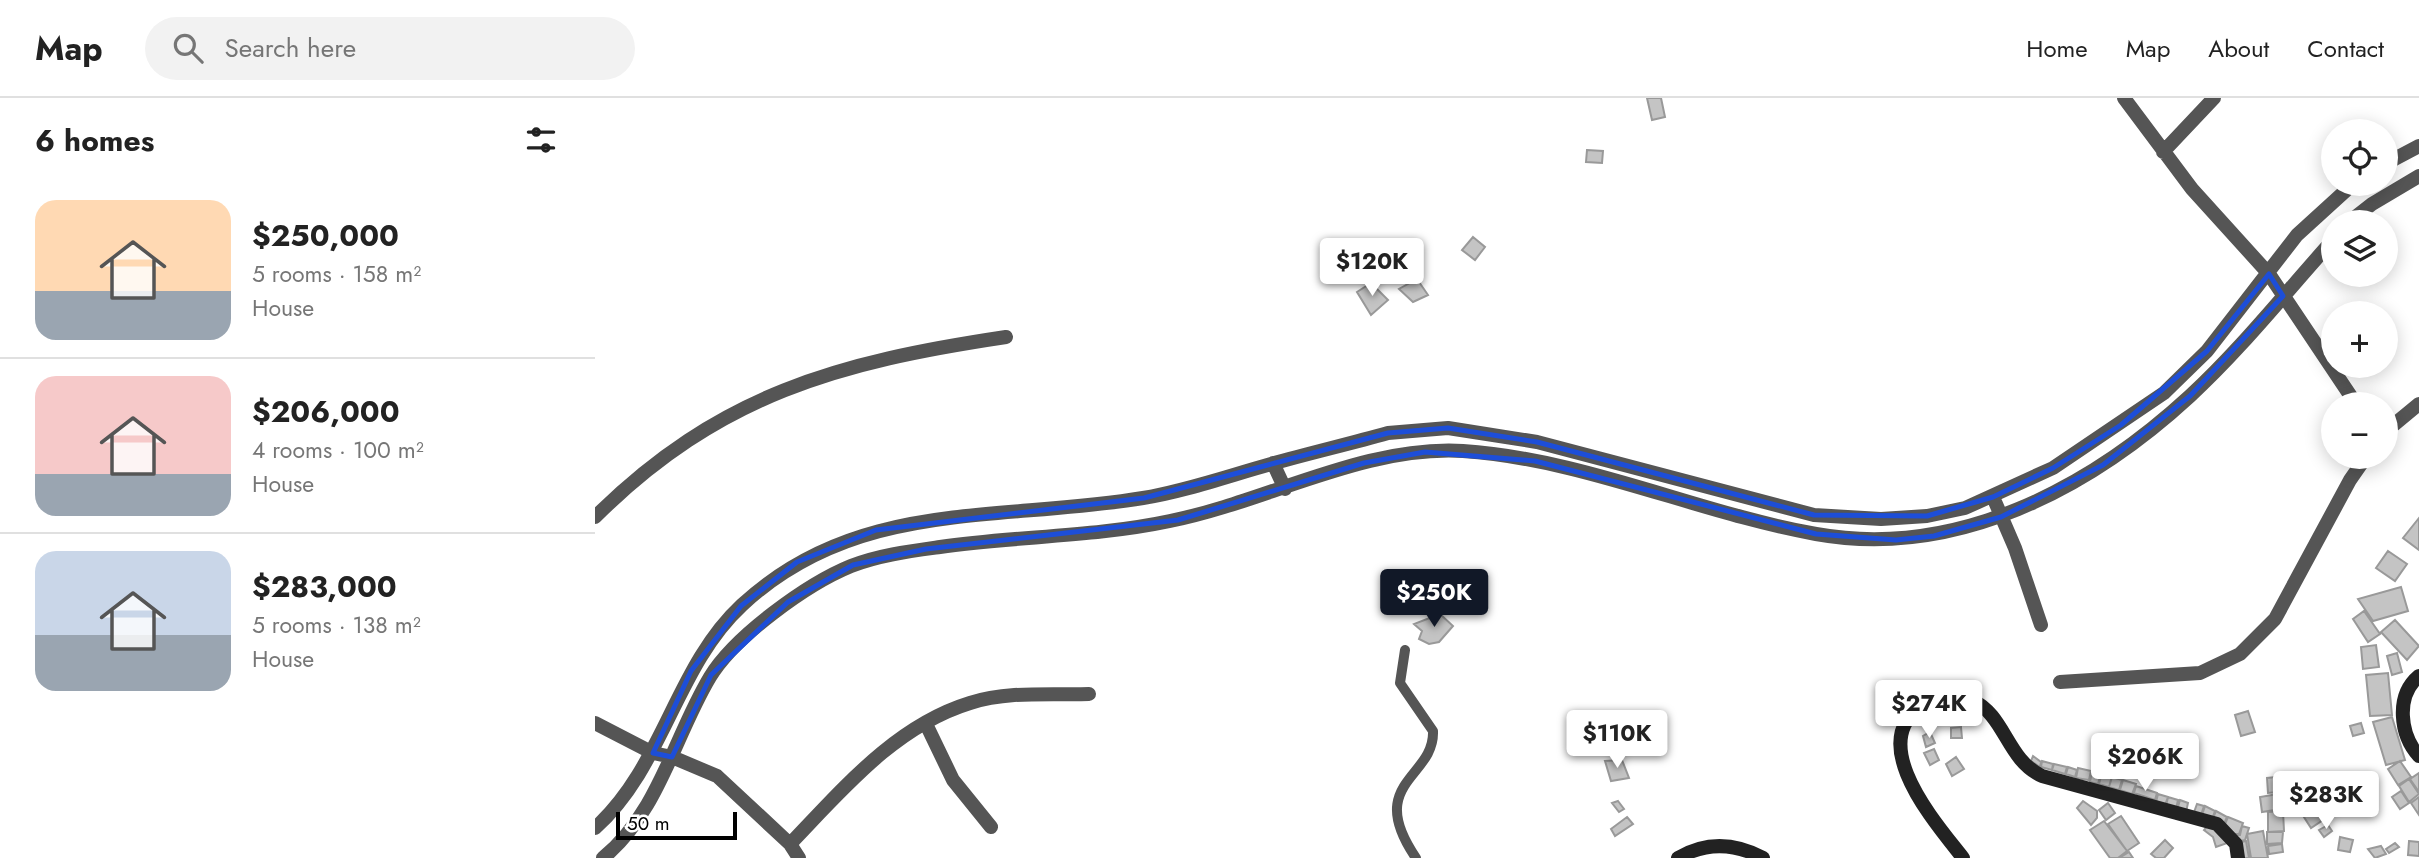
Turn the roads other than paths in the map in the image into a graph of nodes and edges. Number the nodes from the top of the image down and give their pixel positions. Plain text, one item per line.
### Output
1 (2124, 98) edge
2 (2214, 98) edge
3 (2419, 146) edge
4 (2163, 152) junction
5 (2398, 157) edge
6 (2419, 176) edge
7 (2340, 196) edge
8 (2364, 210) edge
9 (2321, 253) edge
10 (2269, 274) junction
11 (2283, 296) junction
12 (1006, 337) dead end
13 (2348, 392) edge
14 (2419, 404) edge
15 (2398, 421) edge
16 (1537, 442) junction
17 (1535, 461) junction
18 (1273, 463) junction
19 (2358, 469) edge
20 (1285, 489) junction
21 (1993, 497) junction
22 (1756, 498) junction
23 (595, 517) edge
24 (2001, 517) junction
25 (1753, 519) junction
26 (2041, 625) dead end
27 (1405, 650) dead end
28 (2419, 676) edge
29 (2060, 682) dead end
30 (1089, 694) dead end
31 (595, 723) edge
32 (926, 724) junction
33 (653, 753) junction
34 (2419, 756) edge
35 (672, 757) junction
36 (991, 827) dead end
37 (595, 828) edge
38 (790, 844) junction
39 (603, 858) edge
40 (799, 858) edge
41 (1416, 858) edge
42 (1678, 858) edge
43 (1763, 858) edge
44 (1963, 858) edge
45 (2238, 858) edge

1 - 4 street
2 - 4 street
3 - 5 street
4 - 10 street
6 - 8 street
7 - 10 street
9 - 11 street
10 - 11 street
10 - 21 street
11 - 13 street
11 - 24 street
12 - 23 street
14 - 15 street
16 - 17 street
16 - 18 street
16 - 22 street
17 - 20 street
17 - 25 street
18 - 20 street
18 - 33 street
19 - 29 street
20 - 35 street
21 - 22 street
21 - 24 street
22 - 25 street
24 - 25 street
24 - 26 street
27 - 41 lane
28 - 34 main road
30 - 32 street
31 - 33 street
32 - 36 street
32 - 38 street
33 - 35 street
33 - 37 street
35 - 38 street
35 - 39 street
38 - 40 street
42 - 43 main road
44 - 45 main road

